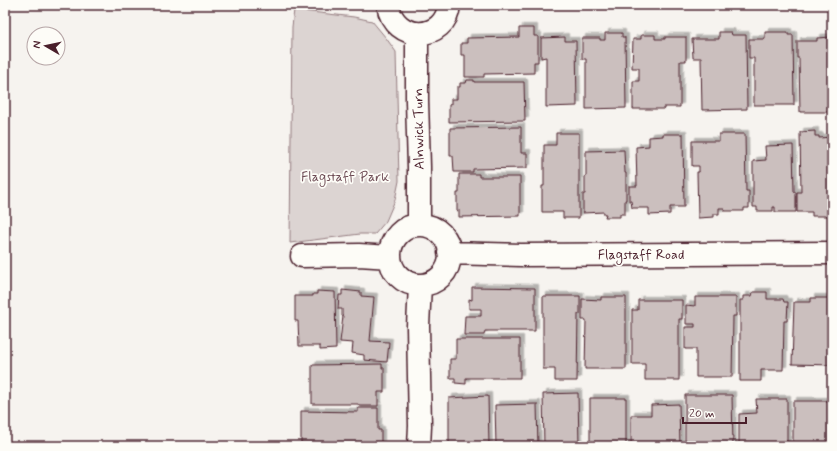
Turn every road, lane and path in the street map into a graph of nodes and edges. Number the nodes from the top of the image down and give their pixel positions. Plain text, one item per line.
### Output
1 (388, 5) edge
2 (449, 5) edge
3 (417, 33) junction
4 (419, 225) junction
5 (449, 253) junction
6 (832, 253) edge
7 (302, 256) dead end
8 (390, 257) junction
9 (420, 285) junction
10 (419, 446) edge

1 - 3 street
2 - 3 street
3 - 4 street, Alnwick Turn
4 - 5 street
4 - 8 street
5 - 6 street, Flagstaff Road
5 - 9 street
7 - 8 street
8 - 9 street
9 - 10 street

